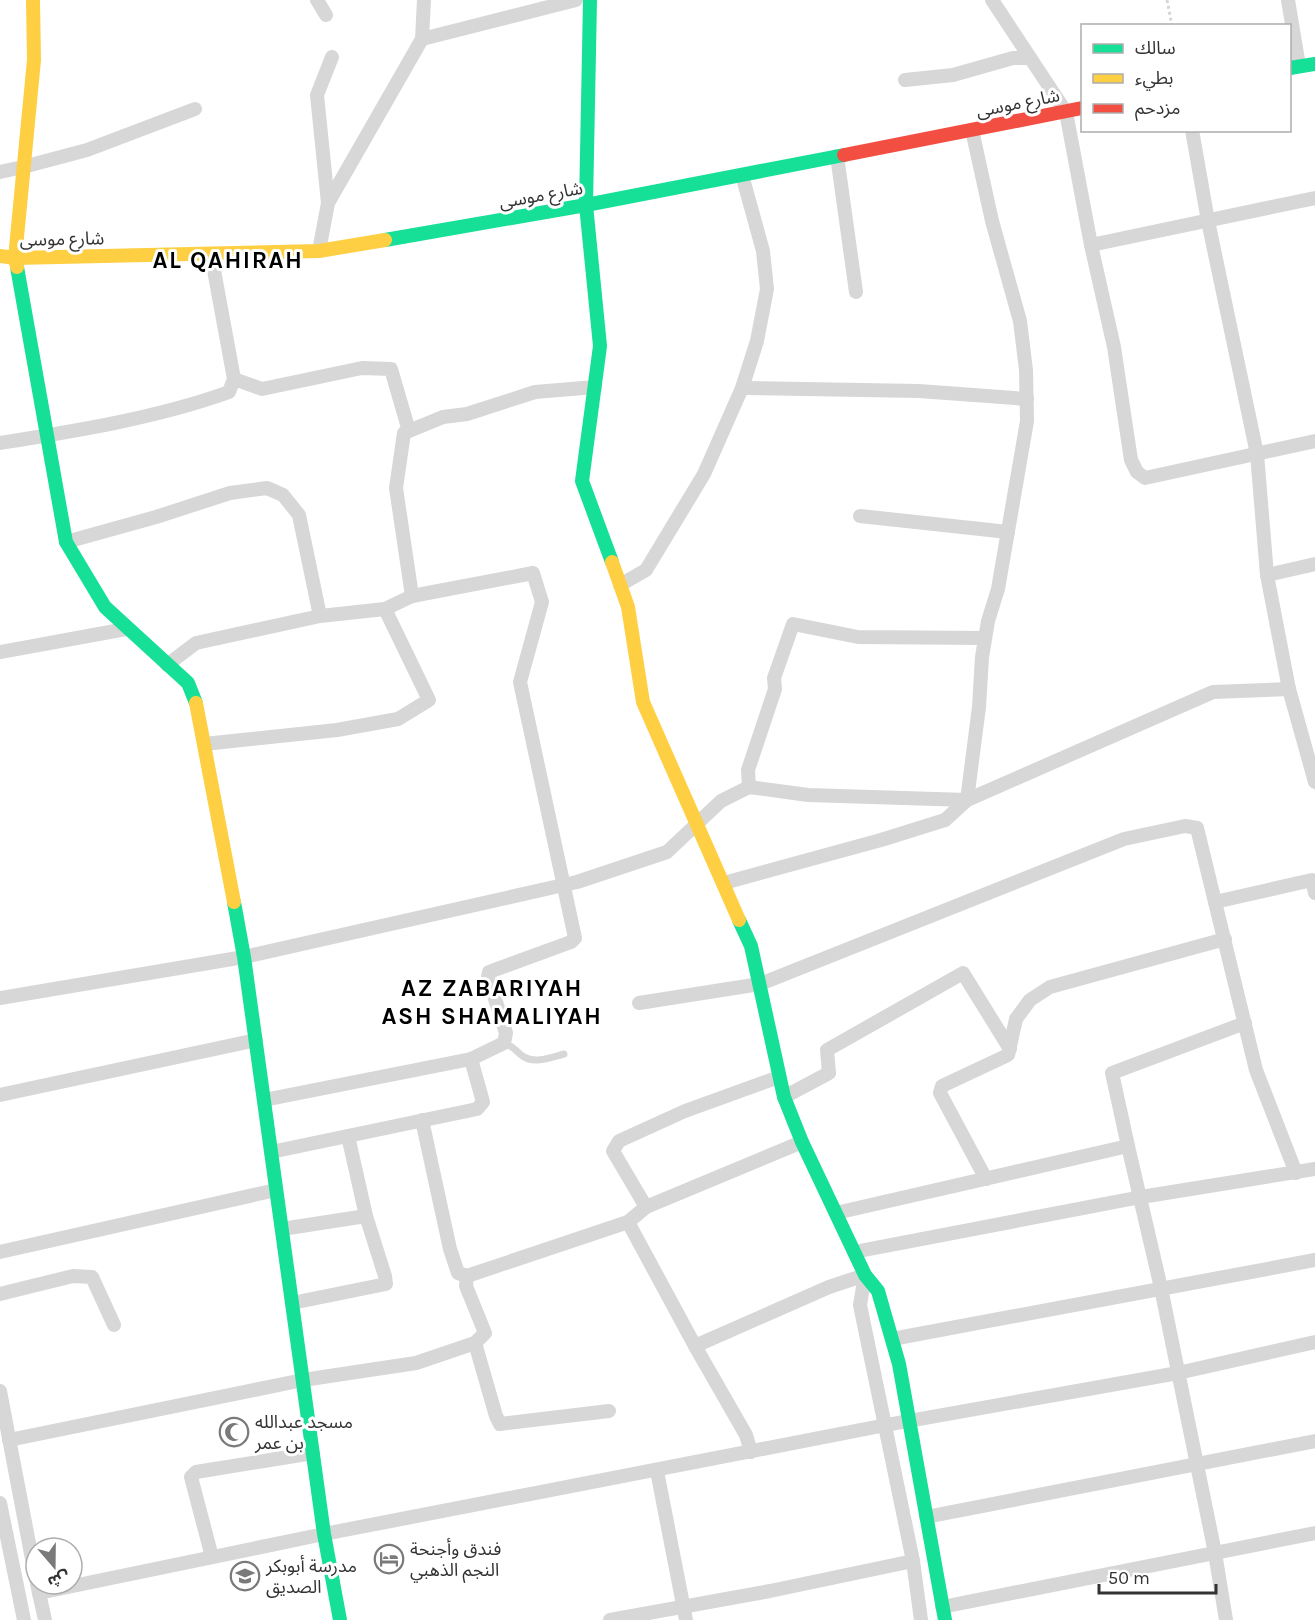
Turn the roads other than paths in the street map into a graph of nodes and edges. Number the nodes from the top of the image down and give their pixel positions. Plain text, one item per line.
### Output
1 (33, 0) edge
2 (317, 0) edge
3 (424, 0) edge
4 (576, 0) edge
5 (590, 0) edge
6 (992, 0) edge
7 (1288, 0) edge
8 (326, 15) dead end
9 (1290, 24) edge
10 (1291, 34) edge
11 (422, 39) junction
12 (332, 57) dead end
13 (1030, 58) junction
14 (1315, 64) edge
15 (1294, 67) edge
16 (905, 80) dead end
17 (1081, 108) edge
18 (195, 109) dead end
19 (1066, 112) junction
20 (972, 130) junction
21 (1192, 132) edge
22 (837, 156) junction
23 (23, 168) junction
24 (0, 172) edge
25 (742, 175) junction
26 (1315, 198) edge
27 (328, 203) junction
28 (586, 205) junction
29 (1208, 221) junction
30 (1091, 245) junction
31 (319, 251) junction
32 (211, 254) junction
33 (0, 256) edge
34 (15, 258) junction
35 (856, 292) dead end
36 (234, 379) junction
37 (595, 387) junction
38 (742, 388) junction
39 (1027, 399) junction
40 (410, 431) junction
41 (47, 436) junction
42 (1315, 441) edge
43 (0, 443) edge
44 (1257, 454) junction
45 (860, 516) dead end
46 (1008, 532) junction
47 (66, 542) junction
48 (1315, 564) edge
49 (1267, 575) junction
50 (620, 585) junction
51 (412, 596) junction
52 (385, 609) junction
53 (320, 616) junction
54 (126, 629) junction
55 (985, 638) junction
56 (0, 652) edge
57 (167, 664) junction
58 (1289, 689) junction
59 (204, 744) junction
60 (1315, 782) edge
61 (748, 787) junction
62 (967, 800) junction
63 (697, 824) junction
64 (1314, 881) edge
65 (723, 883) junction
66 (562, 884) junction
67 (1215, 903) junction
68 (1225, 939) junction
69 (244, 957) junction
70 (759, 984) junction
71 (0, 998) edge
72 (639, 1002) dead end
73 (1245, 1023) junction
74 (256, 1040) junction
75 (504, 1043) junction
76 (1011, 1049) junction
77 (564, 1054) dead end
78 (471, 1059) junction
79 (779, 1077) junction
80 (0, 1095) edge
81 (784, 1097) junction
82 (264, 1100) junction
83 (422, 1120) junction
84 (348, 1136) junction
85 (802, 1142) junction
86 (1128, 1146) junction
87 (271, 1152) junction
88 (1315, 1168) edge
89 (1296, 1173) junction
90 (986, 1179) junction
91 (276, 1190) junction
92 (1141, 1197) junction
93 (646, 1207) junction
94 (836, 1213) junction
95 (366, 1216) junction
96 (628, 1222) junction
97 (282, 1229) junction
98 (0, 1252) edge
99 (854, 1252) junction
100 (1315, 1260) edge
101 (865, 1275) junction
102 (467, 1276) junction
103 (1161, 1288) junction
104 (0, 1294) edge
105 (292, 1303) junction
106 (114, 1325) dead end
107 (892, 1339) junction
108 (1315, 1342) edge
109 (475, 1343) junction
110 (695, 1346) junction
111 (1178, 1373) junction
112 (303, 1380) junction
113 (0, 1391) edge
114 (609, 1411) dead end
115 (909, 1422) junction
116 (886, 1425) junction
117 (9, 1440) junction
118 (1315, 1441) edge
119 (751, 1452) junction
120 (313, 1453) junction
121 (1197, 1464) junction
122 (657, 1471) junction
123 (0, 1503) edge
124 (926, 1517) junction
125 (1315, 1533) edge
126 (324, 1534) junction
127 (27, 1536) edge
128 (1215, 1553) junction
129 (212, 1557) junction
130 (913, 1561) junction
131 (84, 1578) edge
132 (39, 1596) edge
133 (685, 1614) edge
134 (943, 1614) edge
135 (24, 1620) edge
136 (45, 1620) edge
137 (340, 1620) edge
138 (610, 1620) edge
139 (921, 1620) edge
140 (1226, 1620) edge

1 - 23 street
2 - 8 street
3 - 11 street
4 - 11 street
5 - 28 street
6 - 13 street
7 - 9 street
10 - 15 street
11 - 27 street
12 - 27 street
13 - 16 street
13 - 19 street
14 - 15 street
17 - 19 street, شارع موسى
18 - 23 street
19 - 20 street, شارع موسى
19 - 30 street
20 - 22 street, شارع موسى
20 - 39 street
21 - 29 street
22 - 25 street, شارع موسى
22 - 35 street
23 - 24 street
23 - 34 street
25 - 28 street, شارع موسى
25 - 38 street
26 - 29 street
27 - 31 street
28 - 31 street, شارع موسى
28 - 37 street
29 - 30 street
29 - 44 street
30 - 44 street
31 - 32 street, شارع موسى
32 - 34 street, شارع موسى
32 - 36 street
33 - 34 street, شارع موسى
34 - 41 street
36 - 40 street
36 - 41 street
37 - 40 street
37 - 50 street
38 - 39 street
38 - 50 street
39 - 46 street
40 - 51 street
41 - 43 street
41 - 47 street
42 - 44 street
44 - 49 street
45 - 46 street
46 - 55 street
47 - 53 street
47 - 54 street
48 - 49 street
49 - 58 street
50 - 63 street
51 - 52 street
51 - 66 street
52 - 53 street
52 - 59 street
53 - 57 street
54 - 56 street
54 - 57 street
55 - 61 street
55 - 62 street
57 - 59 street
58 - 60 street
58 - 62 street
59 - 69 street
61 - 62 street
61 - 63 street
62 - 65 street
63 - 65 street
63 - 66 street
64 - 67 street
65 - 70 street
66 - 69 street
66 - 75 street
67 - 68 street
67 - 70 street
68 - 73 street
68 - 76 street
69 - 71 street
69 - 74 street
70 - 72 street
70 - 79 street
73 - 86 street
73 - 89 street
74 - 80 street
74 - 82 street
75 - 77 lane
75 - 78 street
76 - 81 street
76 - 90 street
78 - 82 street
78 - 83 street
79 - 81 street
79 - 93 street
81 - 85 street
82 - 87 street
83 - 84 street
83 - 102 street
84 - 87 street
84 - 95 street
85 - 93 street
85 - 94 street
86 - 90 street
86 - 92 street
87 - 91 street
88 - 89 street
89 - 92 street
90 - 94 street
91 - 97 street
91 - 98 street
92 - 99 street
92 - 103 street
93 - 96 street
94 - 99 street
95 - 97 street
95 - 105 street
96 - 102 street
96 - 110 street
97 - 105 street
99 - 101 street
100 - 103 street
101 - 107 street
101 - 110 street
101 - 116 street
102 - 109 street
103 - 107 street
103 - 111 street
104 - 106 street
105 - 112 street
107 - 115 street
108 - 111 street
109 - 112 street
109 - 114 street
110 - 119 street
111 - 115 street
111 - 121 street
112 - 117 street
112 - 120 street
113 - 117 street
115 - 116 street
115 - 124 street
116 - 119 street
116 - 130 street
117 - 127 street
118 - 121 street
119 - 122 street
120 - 126 street
120 - 129 street
121 - 124 street
121 - 128 street
122 - 126 street
122 - 133 street
123 - 135 street
124 - 134 street
125 - 128 street
126 - 129 street
126 - 137 street
128 - 134 street
128 - 140 street
129 - 131 street
130 - 133 street
130 - 139 street
132 - 136 street
133 - 138 street

